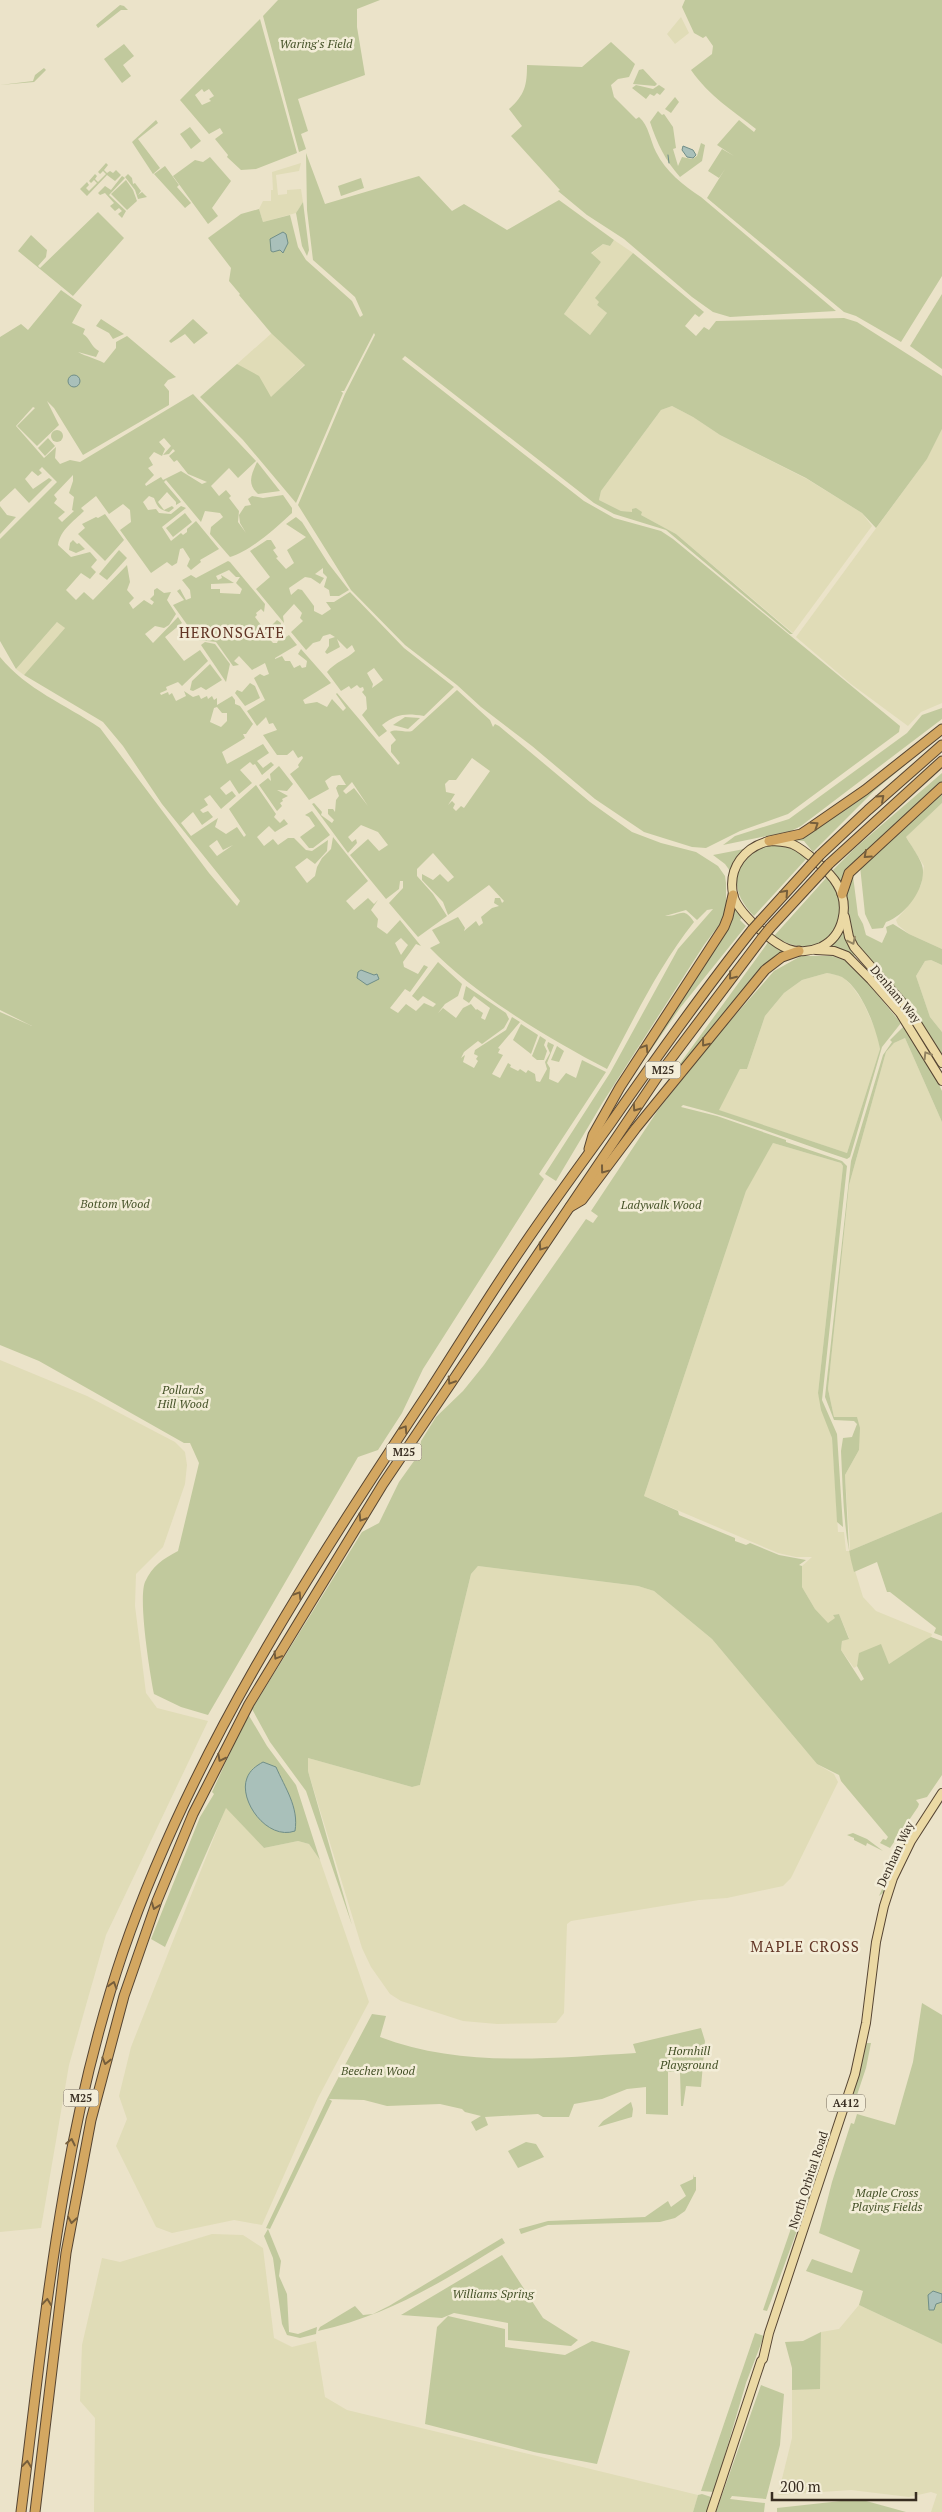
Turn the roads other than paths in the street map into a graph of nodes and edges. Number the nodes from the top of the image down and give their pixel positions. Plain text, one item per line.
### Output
1 (942, 729) edge
2 (942, 745) edge
3 (942, 761) edge
4 (942, 787) edge
5 (769, 841) junction
6 (842, 894) junction
7 (733, 895) junction
8 (844, 912) junction
9 (811, 950) junction
10 (799, 952) junction
11 (904, 1011) junction
12 (942, 1063) edge
13 (942, 1081) edge
14 (588, 1151) junction
15 (570, 1207) junction
16 (942, 1793) edge
17 (878, 1928) joint
18 (36, 2510) edge
19 (21, 2512) edge
20 (711, 2512) edge

5 -> 1 highway
14 -> 2 highway, M25, bridge
3 -> 15 highway, M25, bridge
4 -> 6 highway
5 - 6 main road
5 - 7 main road
6 - 8 main road
7 - 10 main road
14 -> 7 highway, M25
8 - 9 main road
8 -> 11 main road, Denham Way
9 - 10 main road
9 - 11 main road, Denham Way
10 -> 15 highway, M25
11 - 12 main road, Denham Way
13 -> 11 main road, Denham Way
19 -> 14 highway, M25
15 -> 18 highway, M25
16 - 17 main road, Denham Way / A412
17 - 20 main road, North Orbital Road / A412

